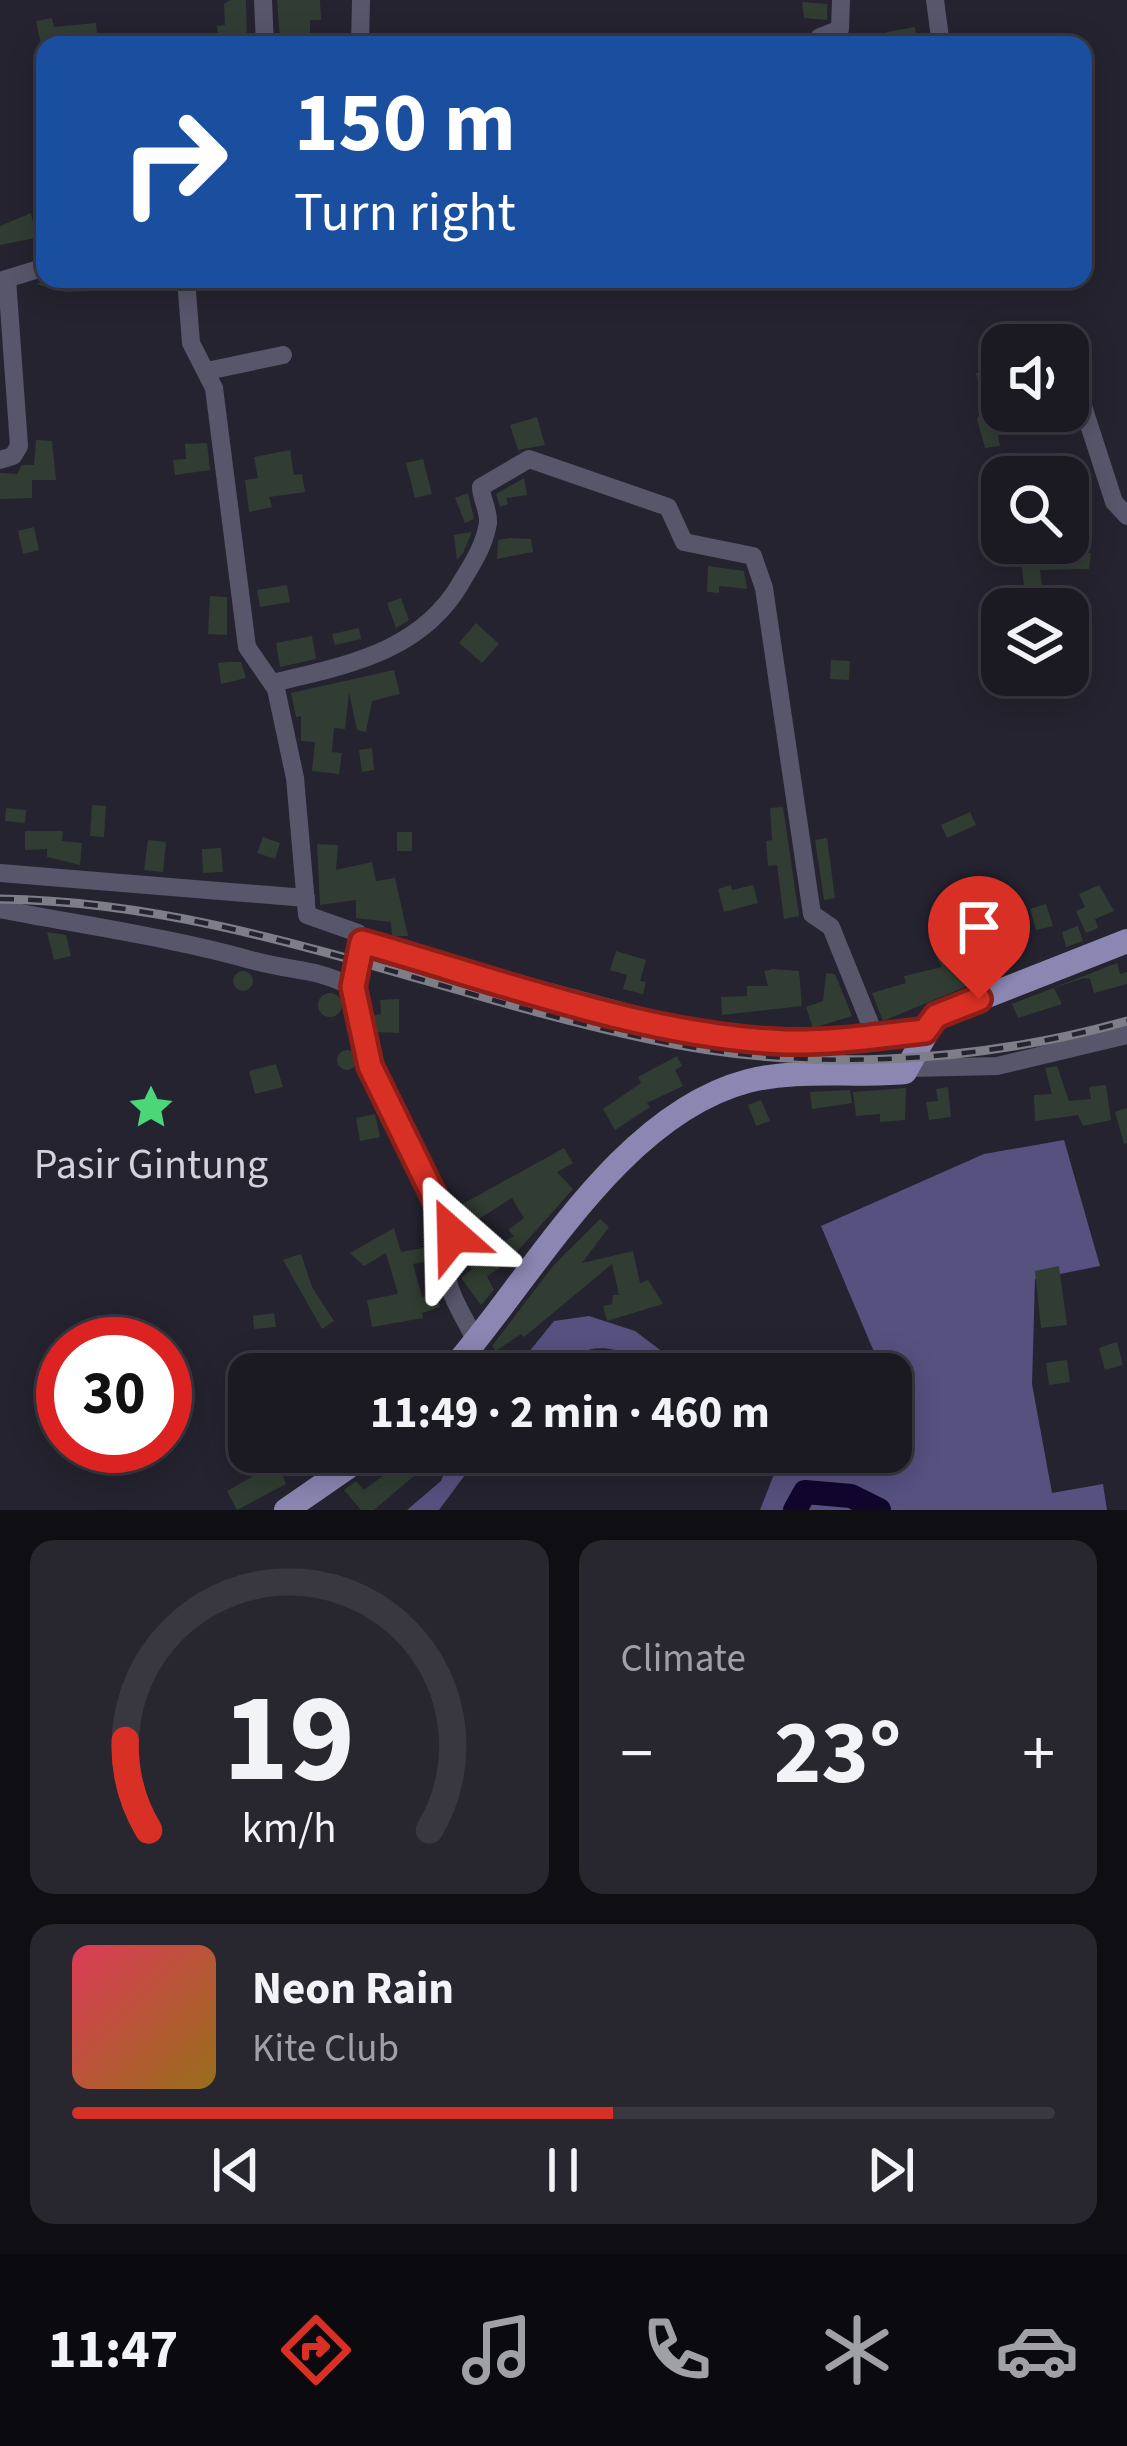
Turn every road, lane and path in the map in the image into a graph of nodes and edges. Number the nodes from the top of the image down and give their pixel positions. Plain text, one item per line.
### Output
1 (263, 0) edge
2 (361, 0) edge
3 (841, 0) edge
4 (935, 0) edge
5 (265, 36) edge
6 (360, 36) edge
7 (822, 36) edge
8 (939, 36) edge
9 (36, 270) edge
10 (3, 280) edge
11 (187, 288) edge
12 (283, 356) dead end
13 (207, 371) junction
14 (1089, 425) edge
15 (0, 460) edge
16 (1127, 516) edge
17 (273, 683) junction
18 (0, 873) edge
19 (306, 898) junction
20 (0, 909) edge
21 (1127, 941) edge
22 (362, 942) junction
23 (353, 987) junction
24 (925, 1031) junction
25 (1127, 1035) edge
26 (875, 1036) junction
27 (911, 1068) junction
28 (476, 1340) junction
29 (465, 1353) edge
30 (340, 1473) edge
31 (286, 1510) edge

1 - 5 street
2 - 6 street
3 - 7 street
4 - 8 street
9 - 10 street
10 - 15 street
11 - 13 street
12 - 13 street
13 - 17 street
14 - 16 street
17 - 19 street
17 - 26 street
18 - 19 street
19 - 22 street
20 - 23 street
21 - 24 main road
22 - 23 street
22 - 26 street
23 - 28 street
24 - 26 street
24 - 27 main road
25 - 27 street
27 - 28 main road
28 - 29 main road
30 - 31 main road

